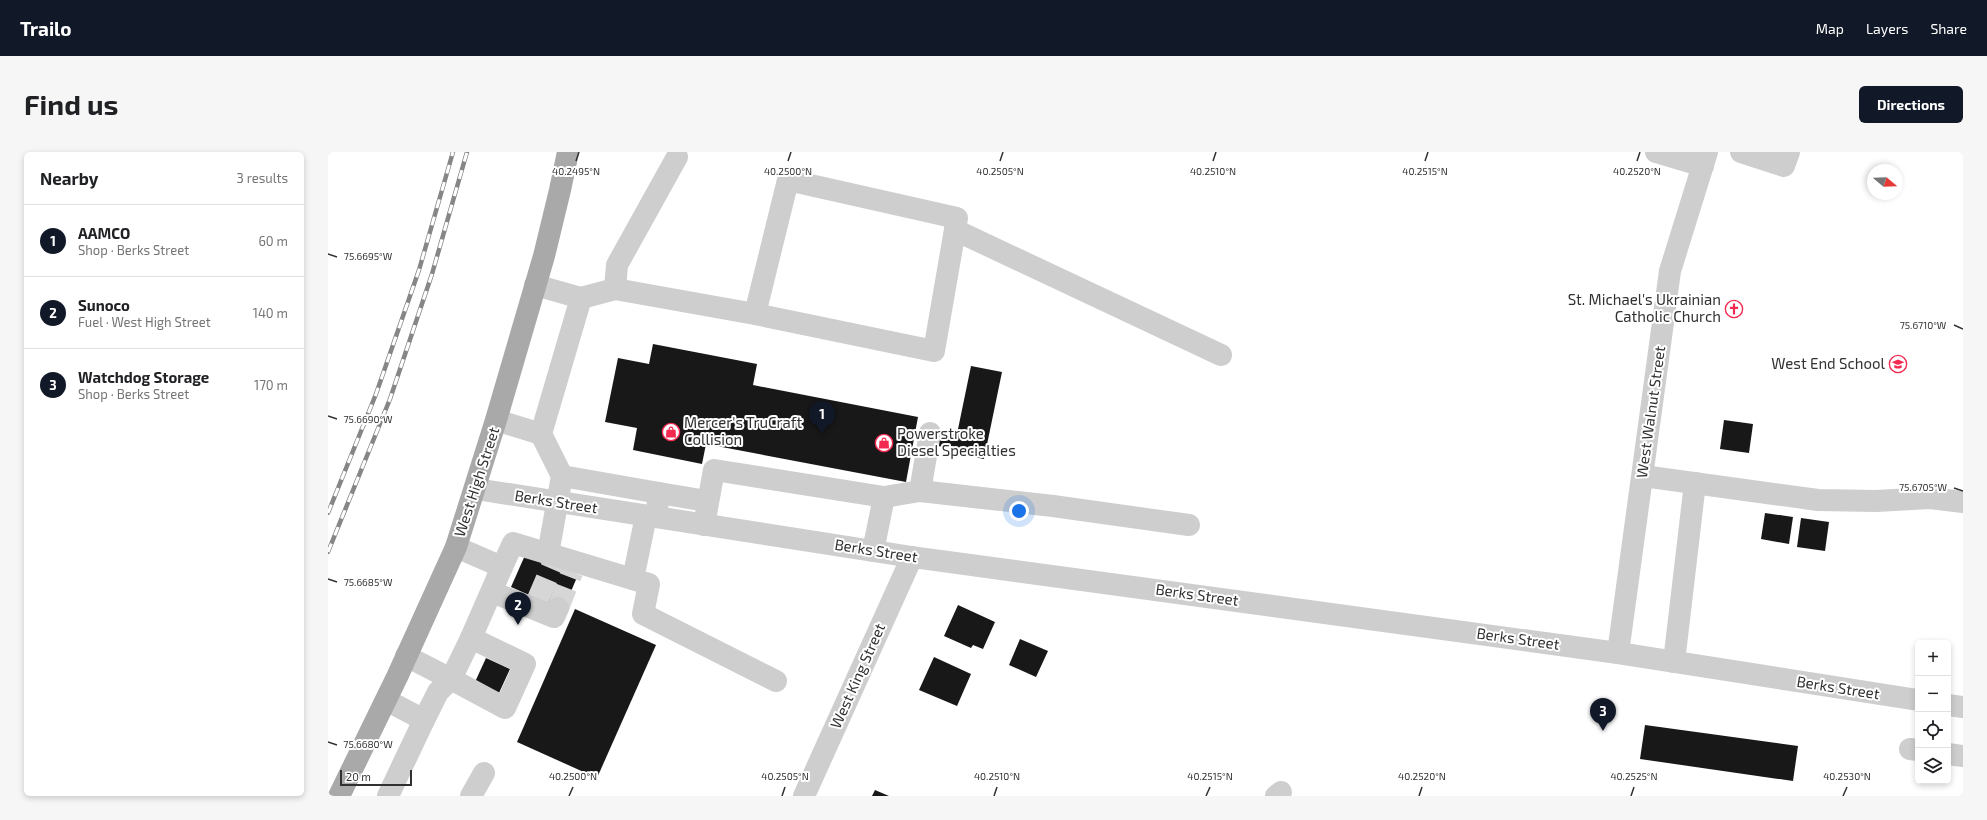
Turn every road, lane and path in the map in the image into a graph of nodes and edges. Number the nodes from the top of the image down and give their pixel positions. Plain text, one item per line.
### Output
1 (568, 152) edge
2 (1656, 152) edge
3 (1741, 152) edge
4 (1789, 152) edge
5 (677, 157) dead end
6 (1705, 159) edge
7 (955, 230) junction
8 (535, 285) junction
9 (615, 289) junction
10 (581, 298) junction
11 (755, 314) junction
12 (1221, 355) dead end
13 (496, 420) junction
14 (930, 433) dead end
15 (541, 434) junction
16 (562, 476) junction
17 (1643, 476) junction
18 (1695, 483) junction
19 (476, 489) junction
20 (920, 491) junction
21 (659, 493) junction
22 (884, 497) junction
23 (707, 501) junction
24 (558, 502) junction
25 (1963, 502) edge
26 (651, 516) junction
27 (704, 525) junction
28 (1189, 525) dead end
29 (456, 547) junction
30 (873, 551) junction
31 (912, 557) junction
32 (561, 562) junction
33 (502, 567) junction
34 (633, 579) junction
35 (492, 592) junction
36 (558, 608) dead end
37 (471, 638) junction
38 (1618, 653) junction
39 (406, 656) junction
40 (1674, 662) junction
41 (451, 679) junction
42 (776, 681) dead end
43 (386, 700) junction
44 (1915, 700) edge
45 (1951, 705) edge
46 (1963, 707) edge
47 (424, 720) junction
48 (1951, 754) edge
49 (1963, 756) edge
50 (484, 773) dead end
51 (339, 796) edge
52 (388, 796) edge
53 (471, 796) edge
54 (804, 796) edge

1 - 8 main road, West High Street
2 - 6 street
3 - 4 street
5 - 9 street
6 - 17 street, West Walnut Street
7 - 11 street
7 - 11 street
7 - 12 street
8 - 10 street
8 - 13 main road, West High Street
9 - 10 street
9 - 11 street
10 - 15 street
13 - 15 street
13 - 19 main road, West High Street
14 - 20 street
15 - 16 street
16 - 21 street
16 - 24 street
17 - 18 street
17 - 38 street, West Walnut Street
18 - 25 street
18 - 40 street
19 - 24 street, Berks Street
19 - 29 main road, West High Street
20 - 22 street
20 - 28 street
21 - 23 street
21 - 26 street
22 - 23 street
22 - 30 street
23 - 27 street
24 - 26 street, Berks Street
24 - 32 street
26 - 27 street, Berks Street
26 - 34 street
27 - 30 street, Berks Street
29 - 33 street
29 - 39 main road, West High Street
30 - 31 street, Berks Street
31 - 38 street, Berks Street
31 - 54 street, West King Street
32 - 33 street
32 - 34 street
33 - 35 street
34 - 42 street
35 - 36 street
35 - 37 street
37 - 41 street
37 - 41 street
38 - 40 street, Berks Street
39 - 41 street
39 - 43 main road, West High Street
40 - 44 street, Berks Street
41 - 47 street
43 - 47 street
43 - 51 main road, West High Street
45 - 46 street
47 - 52 street
48 - 49 street
50 - 53 street

